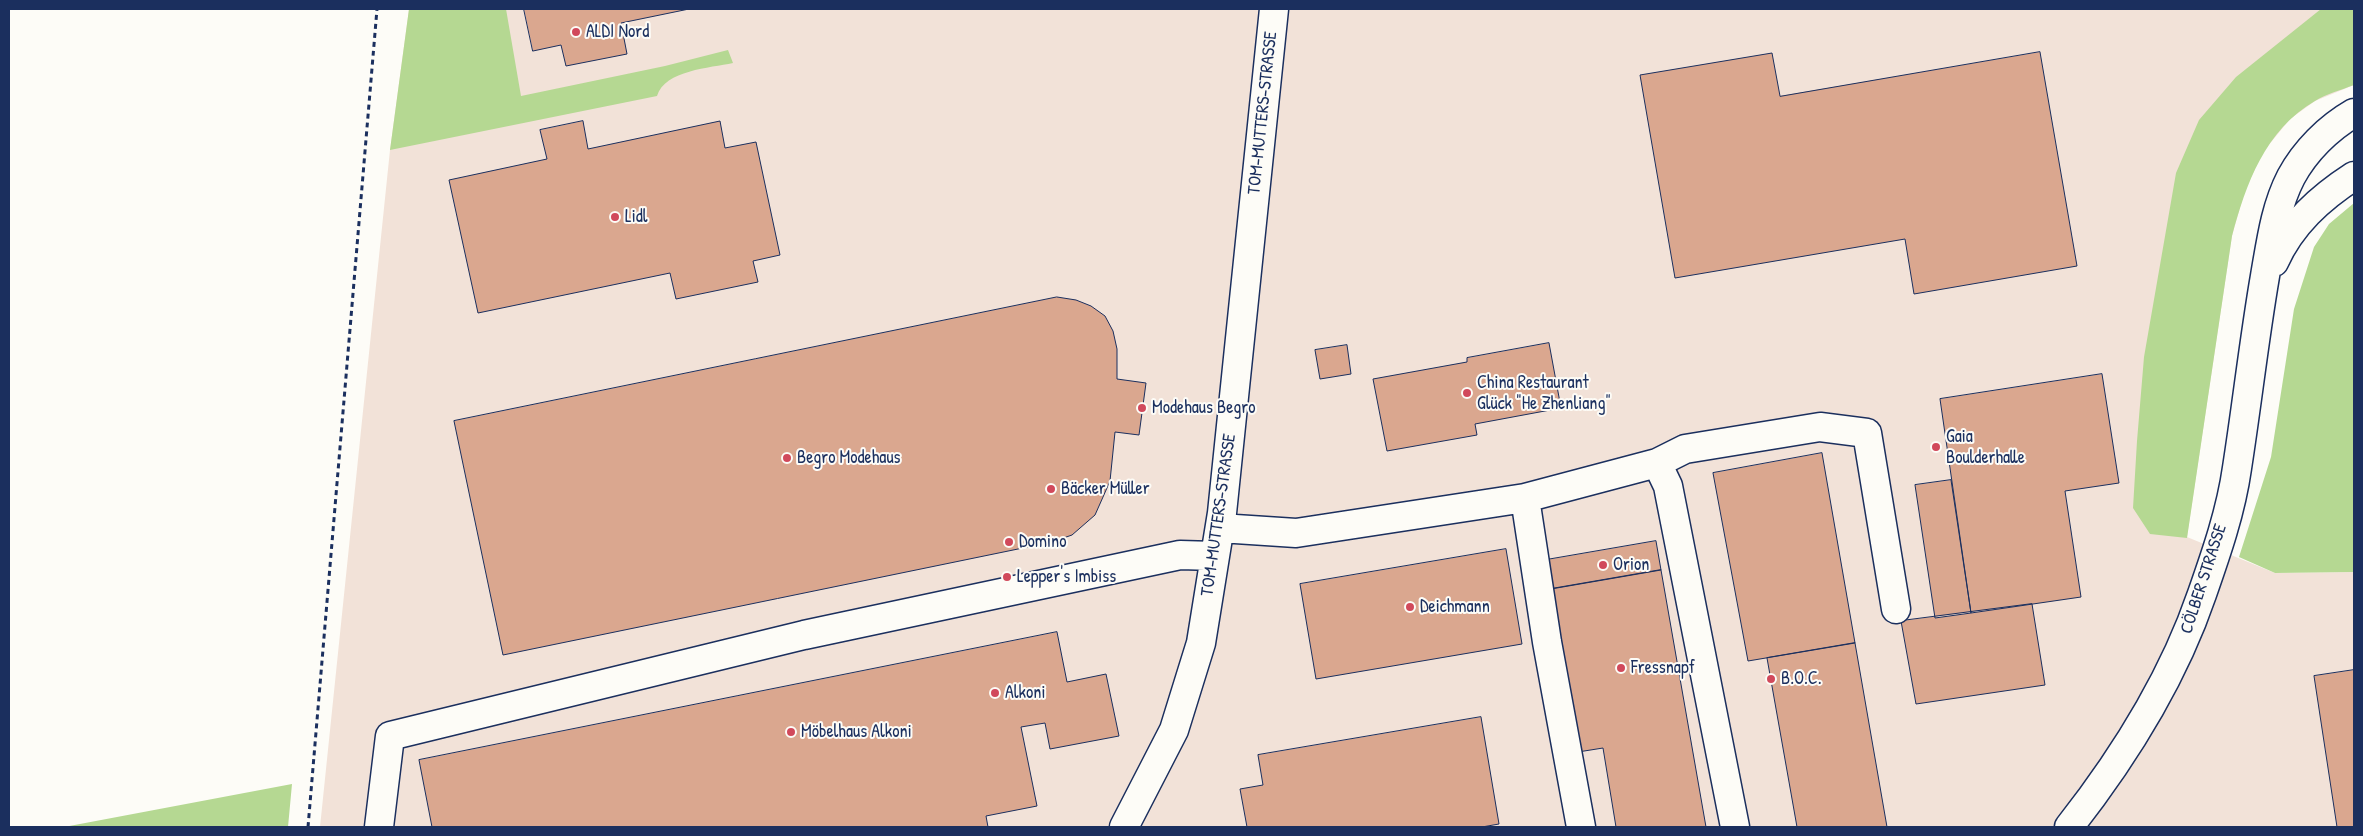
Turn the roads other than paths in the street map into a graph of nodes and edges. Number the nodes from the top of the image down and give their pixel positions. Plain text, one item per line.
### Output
1 (1274, 9) edge
2 (2354, 113) edge
3 (2354, 176) edge
4 (2260, 301) junction
5 (1658, 462) junction
6 (1525, 498) junction
7 (1220, 528) junction
8 (1216, 556) junction
9 (1896, 609) dead end
10 (380, 827) edge
11 (1124, 827) edge
12 (1582, 827) edge
13 (1735, 827) edge
14 (2069, 827) edge

1 - 7 street, TOM-MUTTERS-STRASSE
2 - 4 street, CÖLBER STRASSE
3 - 4 street, CÖLBER STRASSE
4 - 14 street, CÖLBER STRASSE
5 - 6 street
5 - 9 street
5 - 13 street
6 - 7 street
6 - 12 street
7 - 8 street, TOM-MUTTERS-STRASSE
8 - 10 street
8 - 11 street, TOM-MUTTERS-STRASSE

